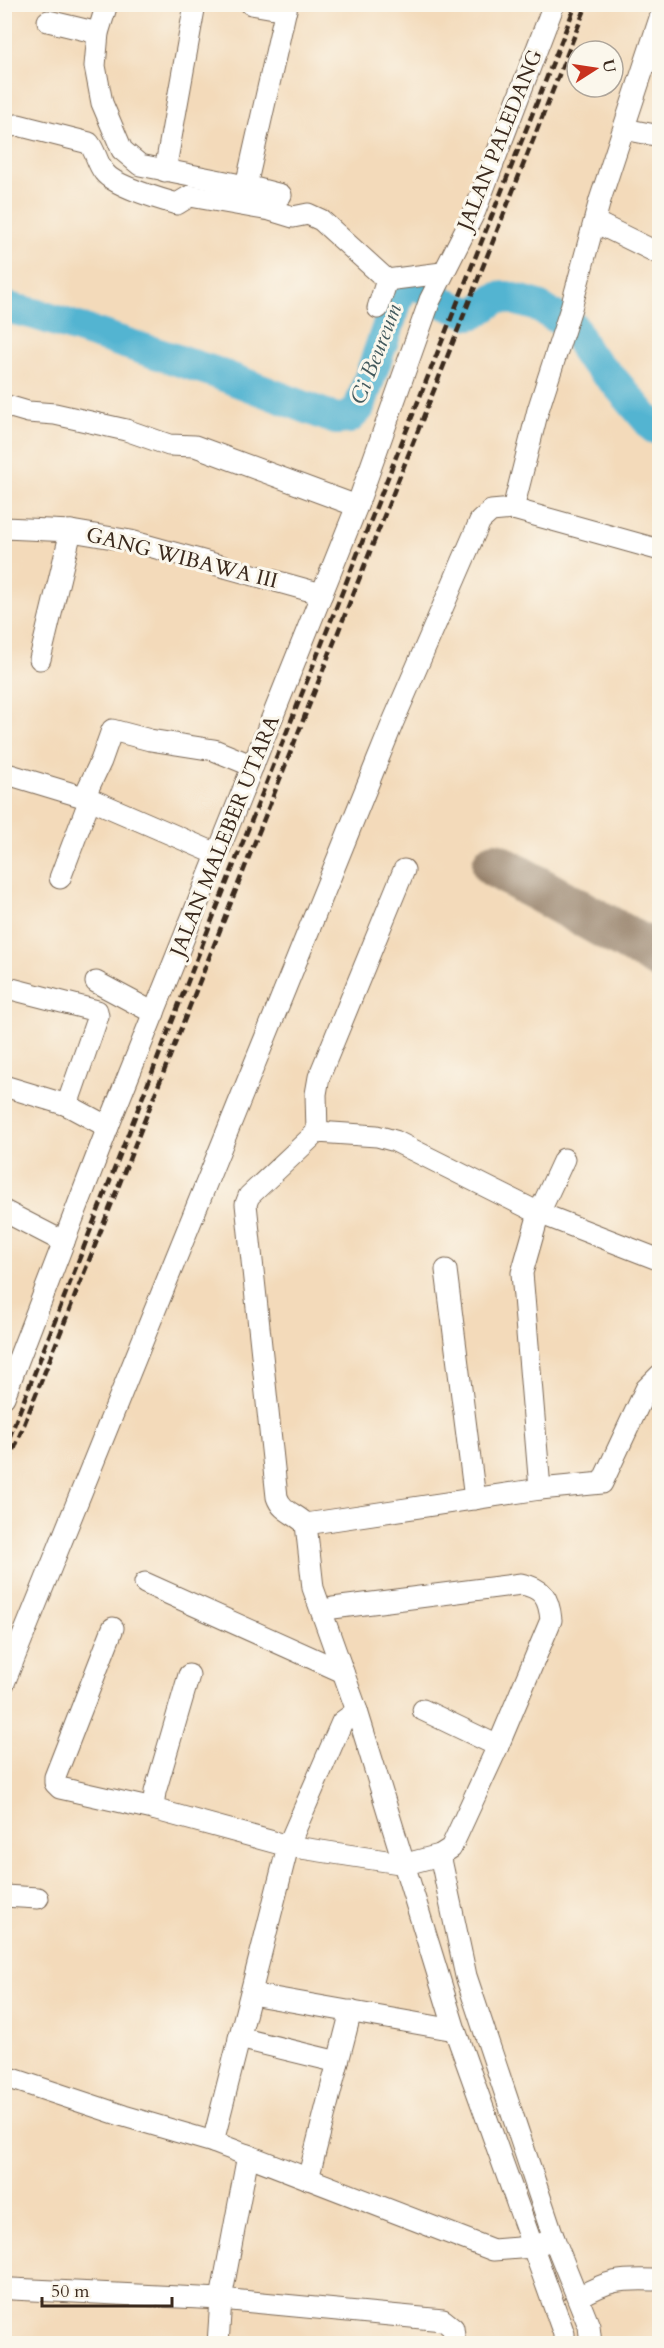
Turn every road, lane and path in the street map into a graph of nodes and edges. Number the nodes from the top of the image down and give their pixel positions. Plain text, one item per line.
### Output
1 (107, 4) edge
2 (195, 4) edge
3 (251, 4) edge
4 (554, 4) edge
5 (287, 8) edge
6 (660, 18) edge
7 (48, 21) dead end
8 (98, 33) junction
9 (4, 127) edge
10 (624, 129) junction
11 (660, 136) edge
12 (165, 171) junction
13 (246, 186) junction
14 (281, 195) dead end
15 (595, 222) junction
16 (660, 254) edge
17 (387, 280) junction
18 (437, 285) junction
19 (378, 308) dead end
20 (4, 405) edge
21 (357, 506) junction
22 (513, 509) junction
23 (4, 528) edge
24 (71, 531) junction
25 (660, 550) edge
26 (322, 594) junction
27 (39, 659) dead end
28 (253, 766) junction
29 (4, 773) edge
30 (87, 798) junction
31 (217, 854) junction
32 (404, 870) dead end
33 (60, 878) dead end
34 (96, 982) dead end
35 (4, 987) edge
36 (154, 1013) junction
37 (4, 1086) edge
38 (67, 1105) junction
39 (108, 1127) junction
40 (317, 1132) junction
41 (564, 1159) dead end
42 (4, 1211) edge
43 (539, 1213) junction
44 (64, 1242) junction
45 (660, 1260) edge
46 (446, 1270) dead end
47 (14, 1345) edge
48 (660, 1376) edge
49 (4, 1397) edge
50 (540, 1489) junction
51 (475, 1498) junction
52 (306, 1524) junction
53 (145, 1583) dead end
54 (333, 1608) dead end
55 (113, 1628) dead end
56 (343, 1672) junction
57 (189, 1675) dead end
58 (4, 1683) edge
59 (423, 1710) dead end
60 (357, 1711) junction
61 (498, 1746) junction
62 (153, 1809) junction
63 (288, 1846) junction
64 (440, 1855) junction
65 (406, 1864) junction
66 (4, 1896) edge
67 (38, 1898) dead end
68 (251, 1994) junction
69 (351, 2011) junction
70 (455, 2030) junction
71 (239, 2038) junction
72 (338, 2062) junction
73 (4, 2076) edge
74 (213, 2142) junction
75 (248, 2155) junction
76 (308, 2179) junction
77 (554, 2238) junction
78 (532, 2247) junction
79 (653, 2280) dead end
80 (12, 2289) dead end
81 (579, 2297) junction
82 (222, 2299) junction
83 (564, 2339) edge
84 (218, 2343) edge
85 (455, 2343) edge
86 (591, 2343) edge

1 - 8 street
2 - 12 street
3 - 5 street
4 - 18 street, JALAN PALEDANG
5 - 13 street
6 - 10 street
7 - 8 street
8 - 12 street
9 - 17 street
10 - 11 street
10 - 15 street
12 - 13 street
13 - 14 street
15 - 16 street
15 - 22 street
17 - 18 street
17 - 19 street
18 - 21 street, JALAN MALEBER UTARA
20 - 21 street
21 - 26 street, JALAN MALEBER UTARA
22 - 25 street
22 - 58 street
23 - 24 street, GANG WIBAWA III
24 - 26 street, GANG WIBAWA III
24 - 27 street
26 - 28 street, JALAN MALEBER UTARA
28 - 30 street
28 - 31 street, JALAN MALEBER UTARA
29 - 30 street
30 - 31 street
30 - 33 street
31 - 36 street, JALAN MALEBER UTARA
32 - 40 street
34 - 36 street
35 - 38 street
36 - 39 street, JALAN MALEBER UTARA
37 - 38 street
38 - 39 street
39 - 44 street, JALAN MALEBER UTARA
40 - 43 street
40 - 52 street
41 - 43 street
42 - 44 street
43 - 45 street
43 - 50 street
44 - 47 street, JALAN MALEBER UTARA
46 - 51 street
47 - 49 street, JALAN MALEBER UTARA
48 - 50 street
50 - 51 street
51 - 52 street
52 - 56 street
53 - 56 street
54 - 61 street
55 - 62 street
56 - 60 street
57 - 62 street
59 - 61 street
60 - 63 street
60 - 65 street
61 - 64 street
62 - 63 street
63 - 65 street
63 - 68 street
64 - 65 street
64 - 77 street
65 - 70 street
66 - 67 street
68 - 69 street
68 - 71 street
69 - 70 street
69 - 72 street
70 - 78 street
71 - 72 street
71 - 74 street
72 - 76 street
73 - 74 street
74 - 75 street
75 - 76 street
75 - 82 street
76 - 78 street
77 - 78 street
77 - 81 street
78 - 83 street
79 - 81 street
80 - 82 street
81 - 86 street
82 - 84 street
82 - 85 street

